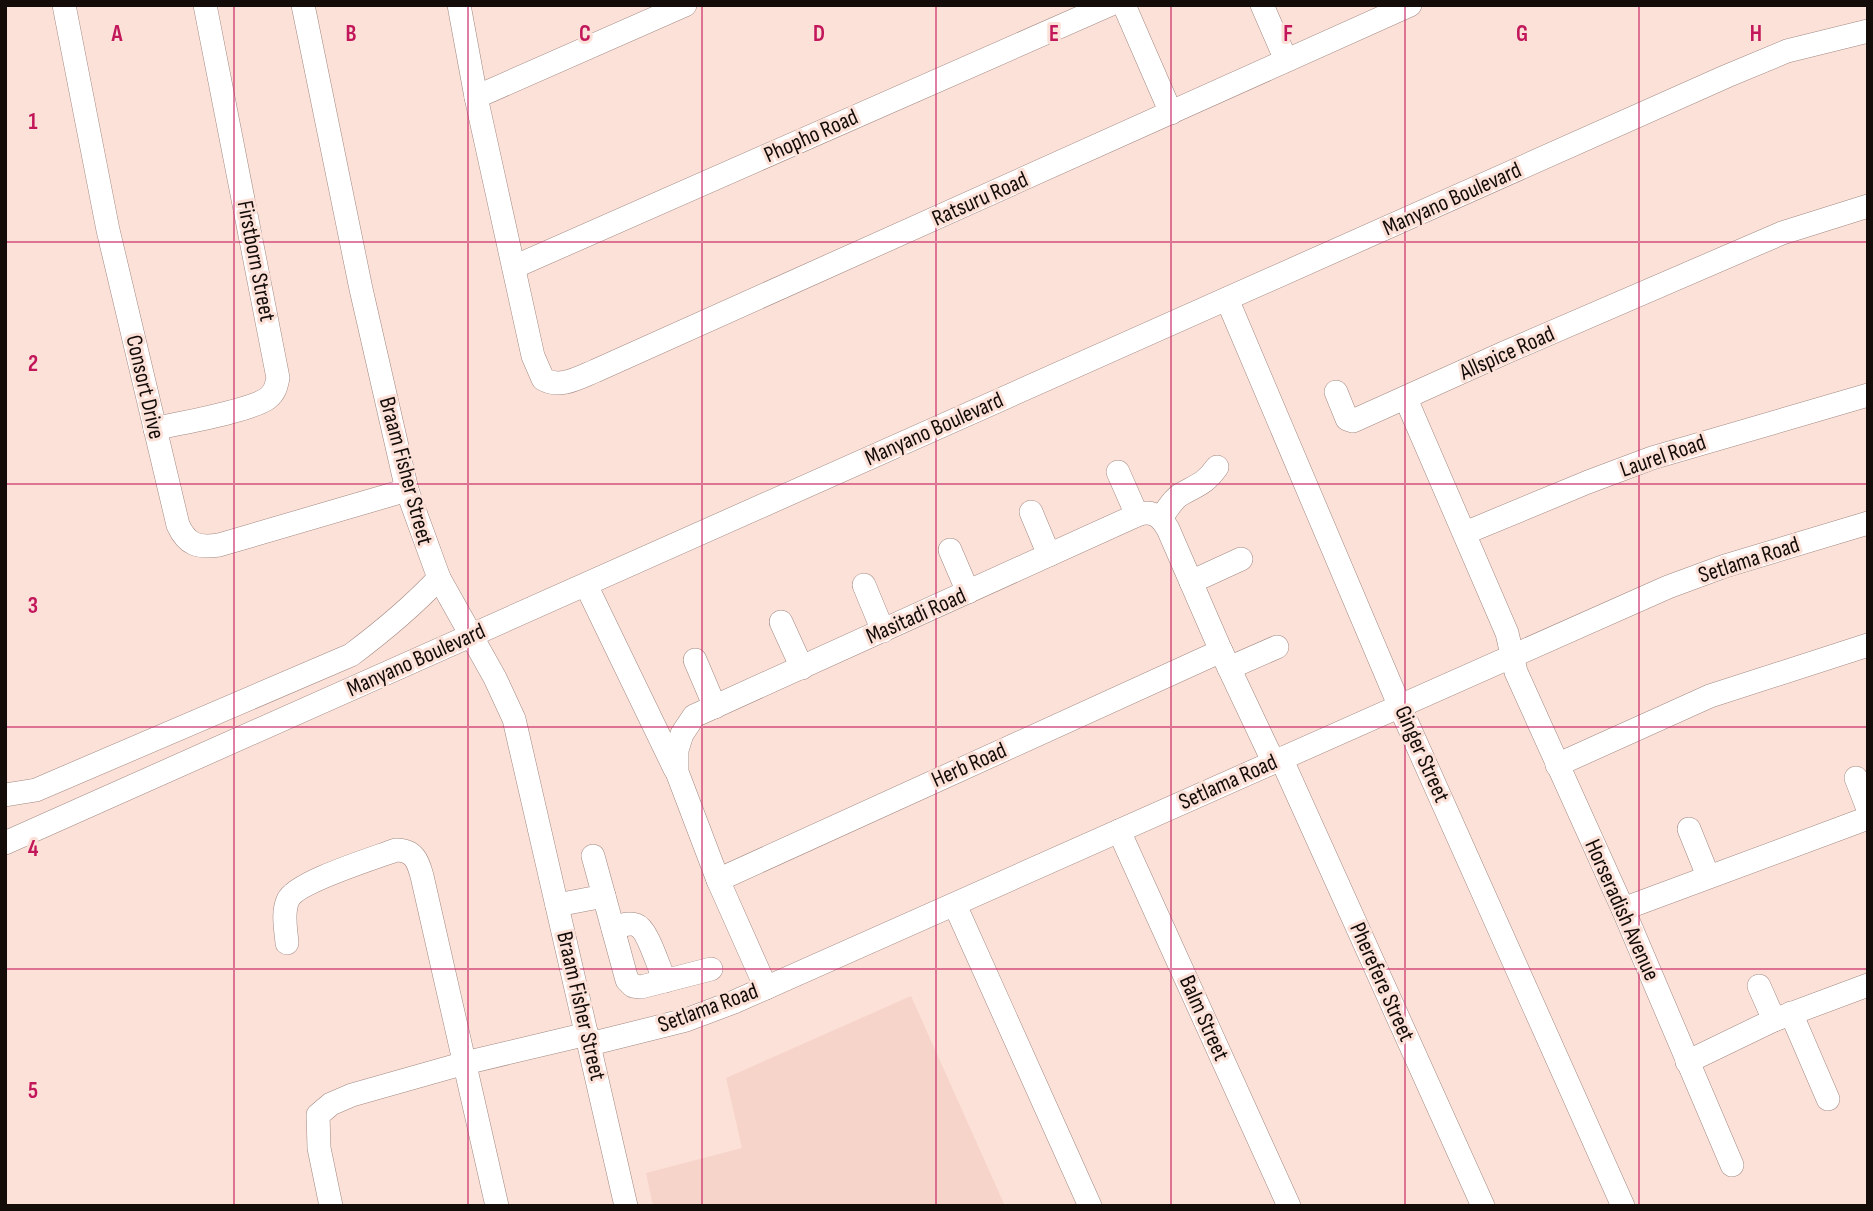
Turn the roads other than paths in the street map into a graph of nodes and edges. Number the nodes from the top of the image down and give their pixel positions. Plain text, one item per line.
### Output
1 (64, 5) edge
2 (205, 5) edge
3 (303, 5) edge
4 (459, 5) edge
5 (685, 5) edge
6 (1109, 5) edge
7 (1124, 5) edge
8 (1262, 5) edge
9 (1410, 5) edge
10 (1868, 31) edge
11 (1286, 60) junction
12 (476, 97) junction
13 (1171, 113) junction
14 (1868, 206) edge
15 (514, 267) junction
16 (1227, 299) junction
17 (1336, 392) dead end
18 (1868, 395) edge
19 (1406, 399) junction
20 (155, 429) junction
21 (1217, 467) dead end
22 (1118, 472) dead end
23 (407, 490) junction
24 (1031, 512) dead end
25 (1137, 515) junction
26 (1161, 518) junction
27 (1868, 523) edge
28 (1465, 533) junction
29 (950, 551) dead end
30 (1049, 555) junction
31 (1241, 559) dead end
32 (439, 578) junction
33 (1191, 582) junction
34 (586, 585) junction
35 (864, 585) dead end
36 (968, 592) junction
37 (780, 622) dead end
38 (883, 631) junction
39 (471, 636) junction
40 (1868, 645) edge
41 (1278, 646) dead end
42 (1513, 656) junction
43 (1225, 659) junction
44 (695, 660) dead end
45 (802, 667) junction
46 (1400, 706) junction
47 (715, 707) junction
48 (1277, 760) junction
49 (1557, 765) junction
50 (677, 772) junction
51 (1856, 778) dead end
52 (5, 795) edge
53 (1868, 808) edge
54 (1868, 818) edge
55 (1689, 829) dead end
56 (1119, 831) junction
57 (5, 843) edge
58 (593, 856) dead end
59 (1708, 876) junction
60 (718, 880) junction
61 (604, 896) junction
62 (557, 905) junction
63 (955, 905) junction
64 (1623, 909) junction
65 (613, 928) junction
66 (288, 943) dead end
67 (711, 970) dead end
68 (665, 981) junction
69 (1868, 985) edge
70 (1759, 986) dead end
71 (766, 988) junction
72 (1783, 1017) junction
73 (588, 1039) junction
74 (1687, 1062) junction
75 (465, 1063) junction
76 (1828, 1099) dead end
77 (1732, 1165) dead end
78 (331, 1206) edge
79 (497, 1206) edge
80 (626, 1206) edge
81 (1090, 1206) edge
82 (1289, 1206) edge
83 (1483, 1206) edge
84 (1623, 1206) edge

1 - 20 street, Consort Drive
2 - 20 street, Firstborn Street
3 - 23 street, Braam Fisher Street
4 - 12 street
5 - 12 street
6 - 15 street, Phopho Road
7 - 13 street
8 - 11 street
9 - 11 street, Ratsuru Road
10 - 16 street, Manyano Boulevard
11 - 13 street, Ratsuru Road
12 - 15 street
13 - 15 street, Ratsuru Road
14 - 19 street, Allspice Road
16 - 34 street, Manyano Boulevard
16 - 46 street, Ginger Street
17 - 19 street, Allspice Road
18 - 28 street, Laurel Road
19 - 28 street
20 - 23 street, Consort Drive
21 - 26 street
22 - 25 street
23 - 32 street, Braam Fisher Street
24 - 30 street
25 - 26 street
25 - 30 street, Masitadi Road
26 - 33 street
27 - 42 street, Setlama Road
28 - 42 street
29 - 36 street
30 - 36 street, Masitadi Road
31 - 33 street
32 - 39 street, Braam Fisher Street
32 - 52 street
33 - 43 street
34 - 39 street, Manyano Boulevard
34 - 50 street
35 - 38 street
36 - 38 street, Masitadi Road
37 - 45 street
38 - 45 street, Masitadi Road
39 - 57 street, Manyano Boulevard
39 - 62 street, Braam Fisher Street
40 - 49 street
41 - 43 street, Herb Road
42 - 46 street, Setlama Road
42 - 49 street, Horseradish Avenue
43 - 48 street
43 - 60 street, Herb Road
44 - 47 street
45 - 47 street, Masitadi Road
46 - 48 street, Setlama Road
46 - 84 street, Ginger Street
47 - 50 street, Masitadi Road
48 - 56 street, Setlama Road
48 - 83 street, Pherefere Street
49 - 64 street, Horseradish Avenue
50 - 60 street, Masitadi Road
51 - 53 street
54 - 59 street
55 - 59 street
56 - 63 street, Setlama Road
56 - 82 street, Balm Street
58 - 61 street
59 - 64 street
60 - 71 street, Masitadi Road
61 - 62 street
61 - 65 street
62 - 73 street, Braam Fisher Street
63 - 71 street, Setlama Road
63 - 81 street
64 - 74 street, Horseradish Avenue
65 - 68 street
65 - 68 street
66 - 75 street
67 - 68 street
69 - 72 street
70 - 72 street
71 - 73 street, Setlama Road
72 - 74 street
72 - 76 street
73 - 75 street, Setlama Road
73 - 80 street, Braam Fisher Street
74 - 77 street, Horseradish Avenue
75 - 78 street, Setlama Road
75 - 79 street

